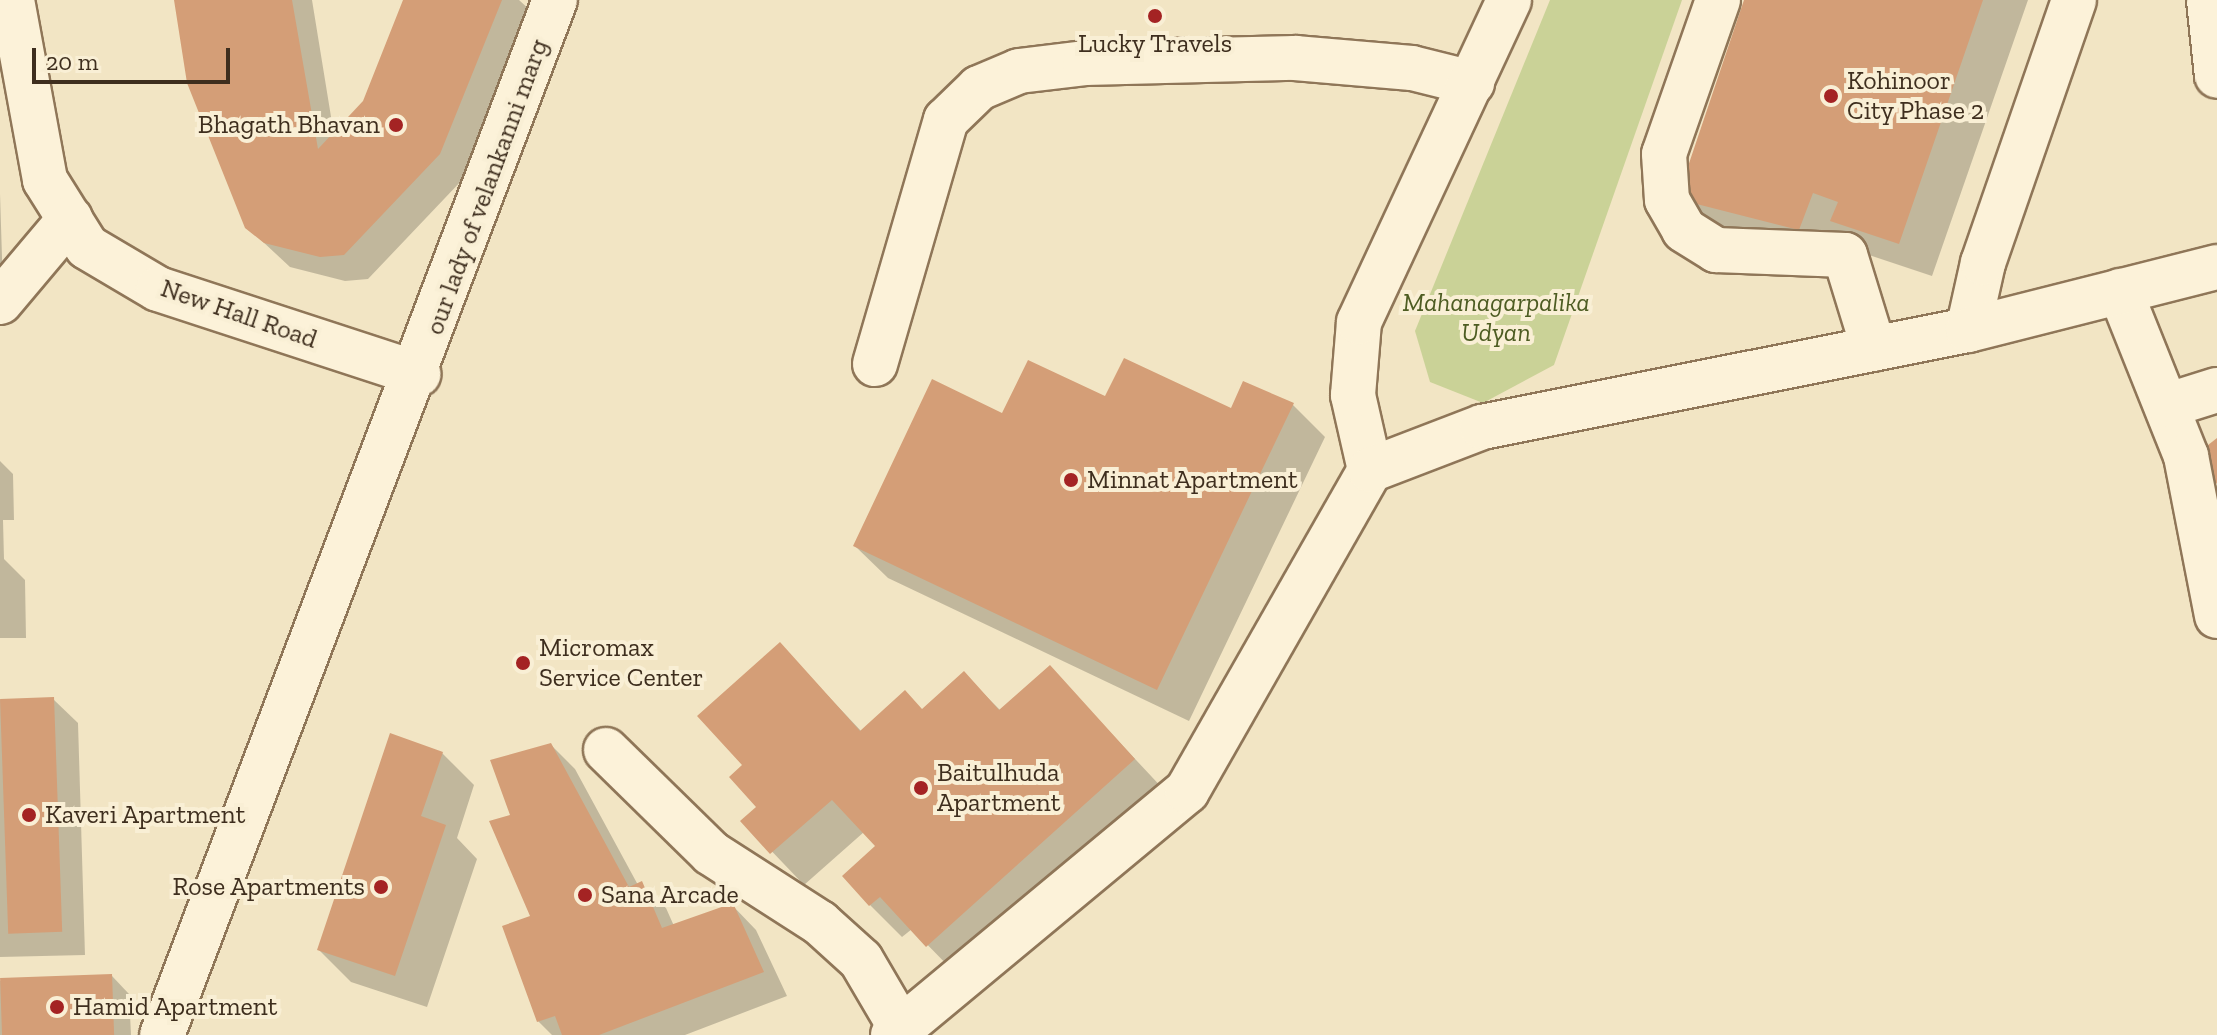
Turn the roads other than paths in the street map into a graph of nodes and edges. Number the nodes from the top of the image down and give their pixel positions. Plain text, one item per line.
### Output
1 (12, 0) edge
2 (555, 0) edge
3 (1509, 0) edge
4 (1718, 0) edge
5 (2074, 0) edge
6 (2209, 0) edge
7 (2217, 76) edge
8 (1472, 83) junction
9 (70, 219) junction
10 (2217, 267) edge
11 (2120, 291) junction
12 (0, 302) edge
13 (1968, 330) junction
14 (1874, 349) junction
15 (875, 364) dead end
16 (418, 374) junction
17 (2217, 390) edge
18 (2169, 405) junction
19 (1370, 470) junction
20 (2217, 616) edge
21 (606, 750) dead end
22 (897, 1032) edge
23 (162, 1035) edge

1 - 9 street, New Hall Road
2 - 16 street, our lady of velankanni marg
3 - 8 street
4 - 14 street
5 - 13 street
6 - 7 street
8 - 15 street
8 - 19 street
9 - 12 street
9 - 16 street, New Hall Road
10 - 11 street
11 - 13 street
11 - 18 street
13 - 14 street
14 - 19 street
16 - 23 street, our lady of velankanni marg
17 - 18 street
18 - 20 street
19 - 22 street
21 - 22 street

